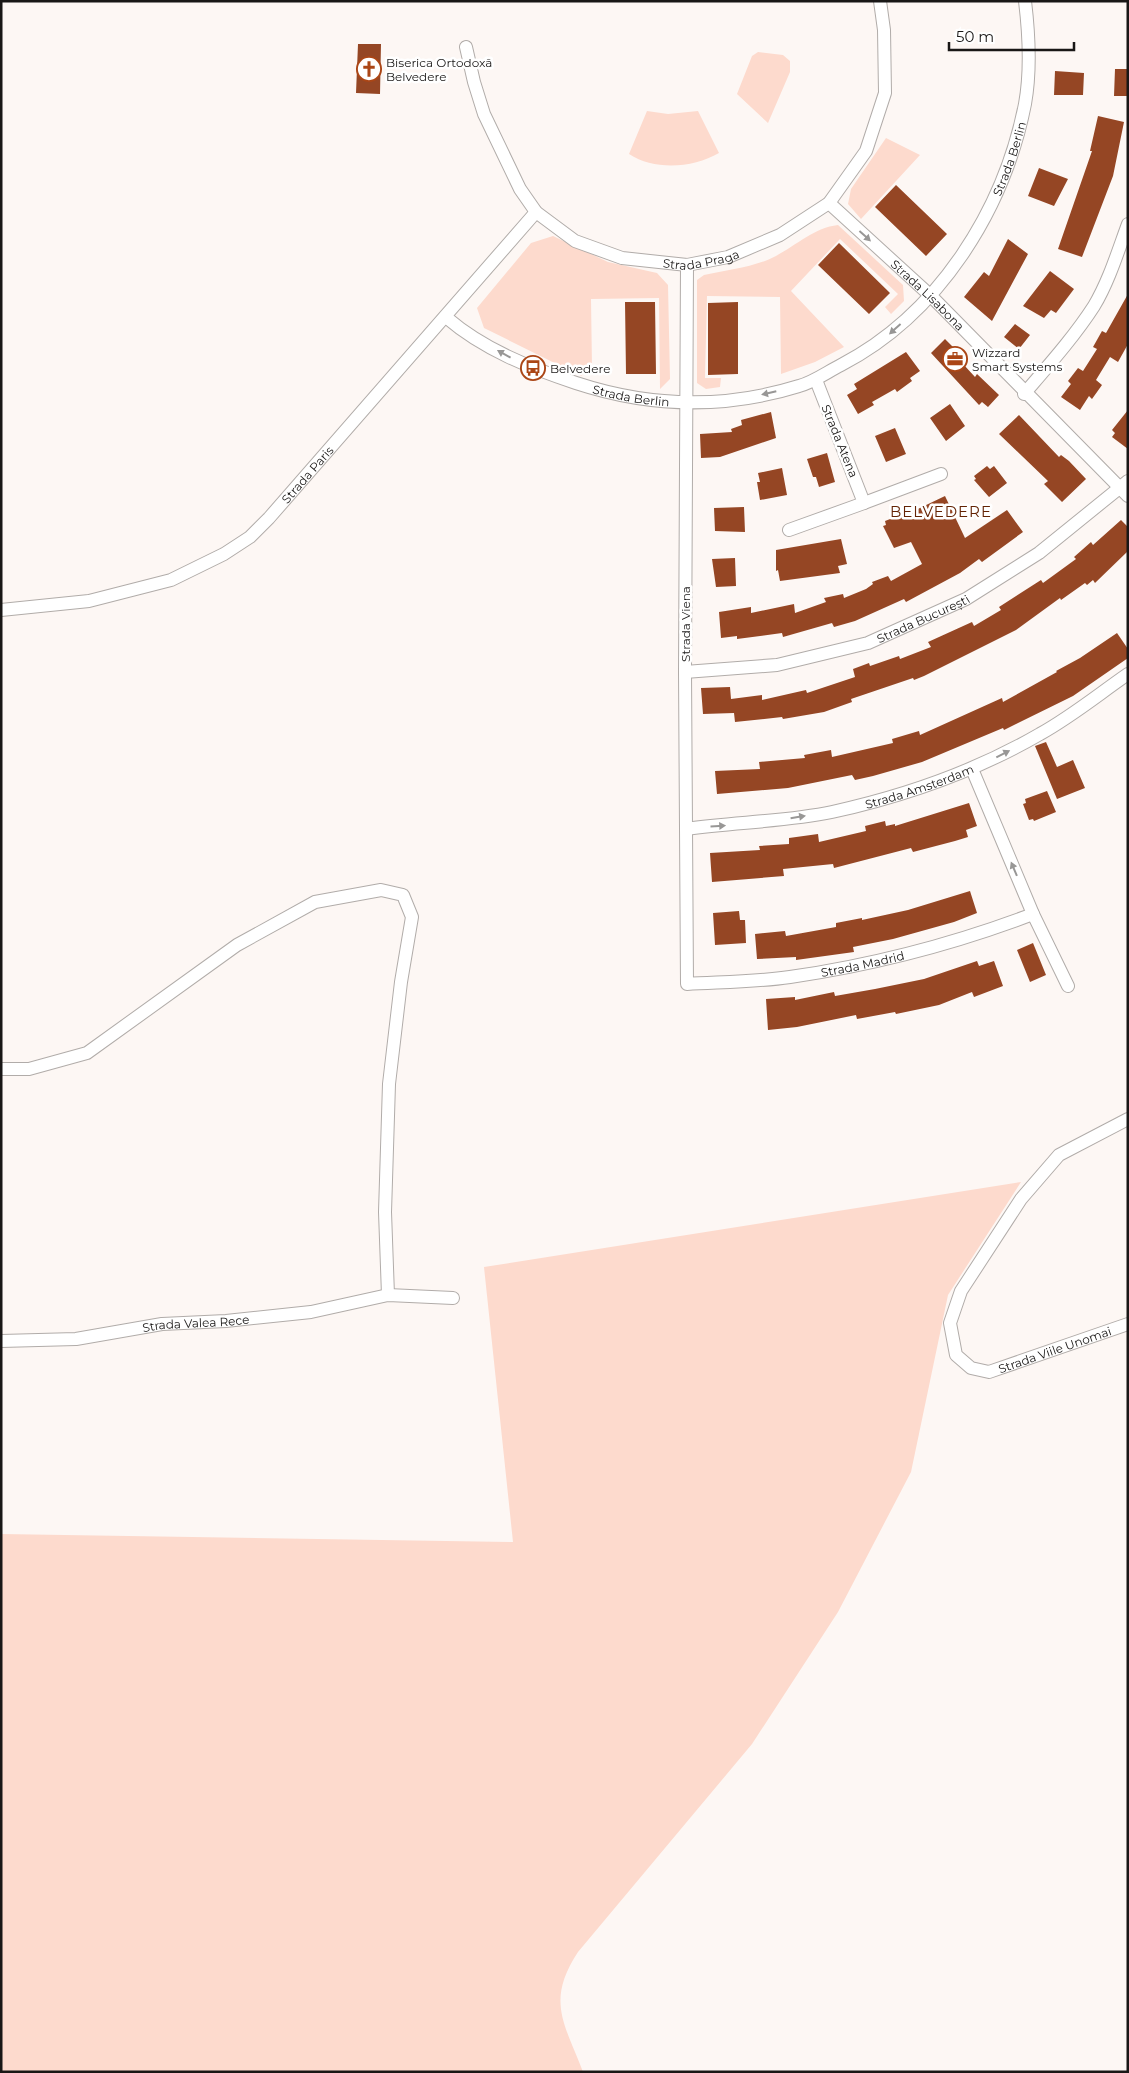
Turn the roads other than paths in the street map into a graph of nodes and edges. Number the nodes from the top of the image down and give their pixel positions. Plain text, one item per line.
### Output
1 (880, 1) edge
2 (1025, 1) edge
3 (466, 47) dead end
4 (829, 204) junction
5 (536, 212) junction
6 (1128, 224) edge
7 (687, 265) junction
8 (932, 297) junction
9 (447, 318) junction
10 (816, 380) junction
11 (1024, 394) junction
12 (685, 403) junction
13 (941, 474) dead end
14 (1125, 489) edge
15 (864, 503) junction
16 (789, 530) dead end
17 (1, 610) edge
18 (685, 672) junction
19 (1128, 674) edge
20 (972, 769) junction
21 (686, 829) junction
22 (1033, 914) junction
23 (687, 984) joint
24 (1068, 986) dead end
25 (1, 1069) edge
26 (1128, 1118) edge
27 (388, 1295) junction
28 (453, 1298) dead end
29 (1128, 1324) edge
30 (1, 1341) edge

1 - 4 street, Strada Praga
2 - 8 street, Strada Berlin
3 - 5 street, Strada Praga
4 - 7 street, Strada Praga
4 -> 8 street, Strada Lisabona
5 - 7 street, Strada Praga
5 - 9 street, Strada Paris
6 - 11 street
7 - 12 street, Strada Viena
8 -> 10 street, Strada Berlin
8 - 11 street, Strada Lisabona
12 -> 9 street, Strada Berlin
9 - 17 street, Strada Paris
10 -> 12 street, Strada Berlin
10 - 15 street, Strada Atena
11 - 14 street, Strada Lisabona
12 - 18 street, Strada Viena
13 - 15 street
14 - 18 street, Strada București
15 - 16 street
18 - 21 street, Strada Viena
20 -> 19 street, Strada Amsterdam
21 -> 20 street, Strada Amsterdam
22 -> 20 street
21 - 23 street, Strada Viena
22 - 23 street, Strada Madrid
22 - 24 street
25 - 27 street
26 - 29 street, Strada Viile Unomai
27 - 28 street, Strada Valea Rece
27 - 30 street, Strada Valea Rece

